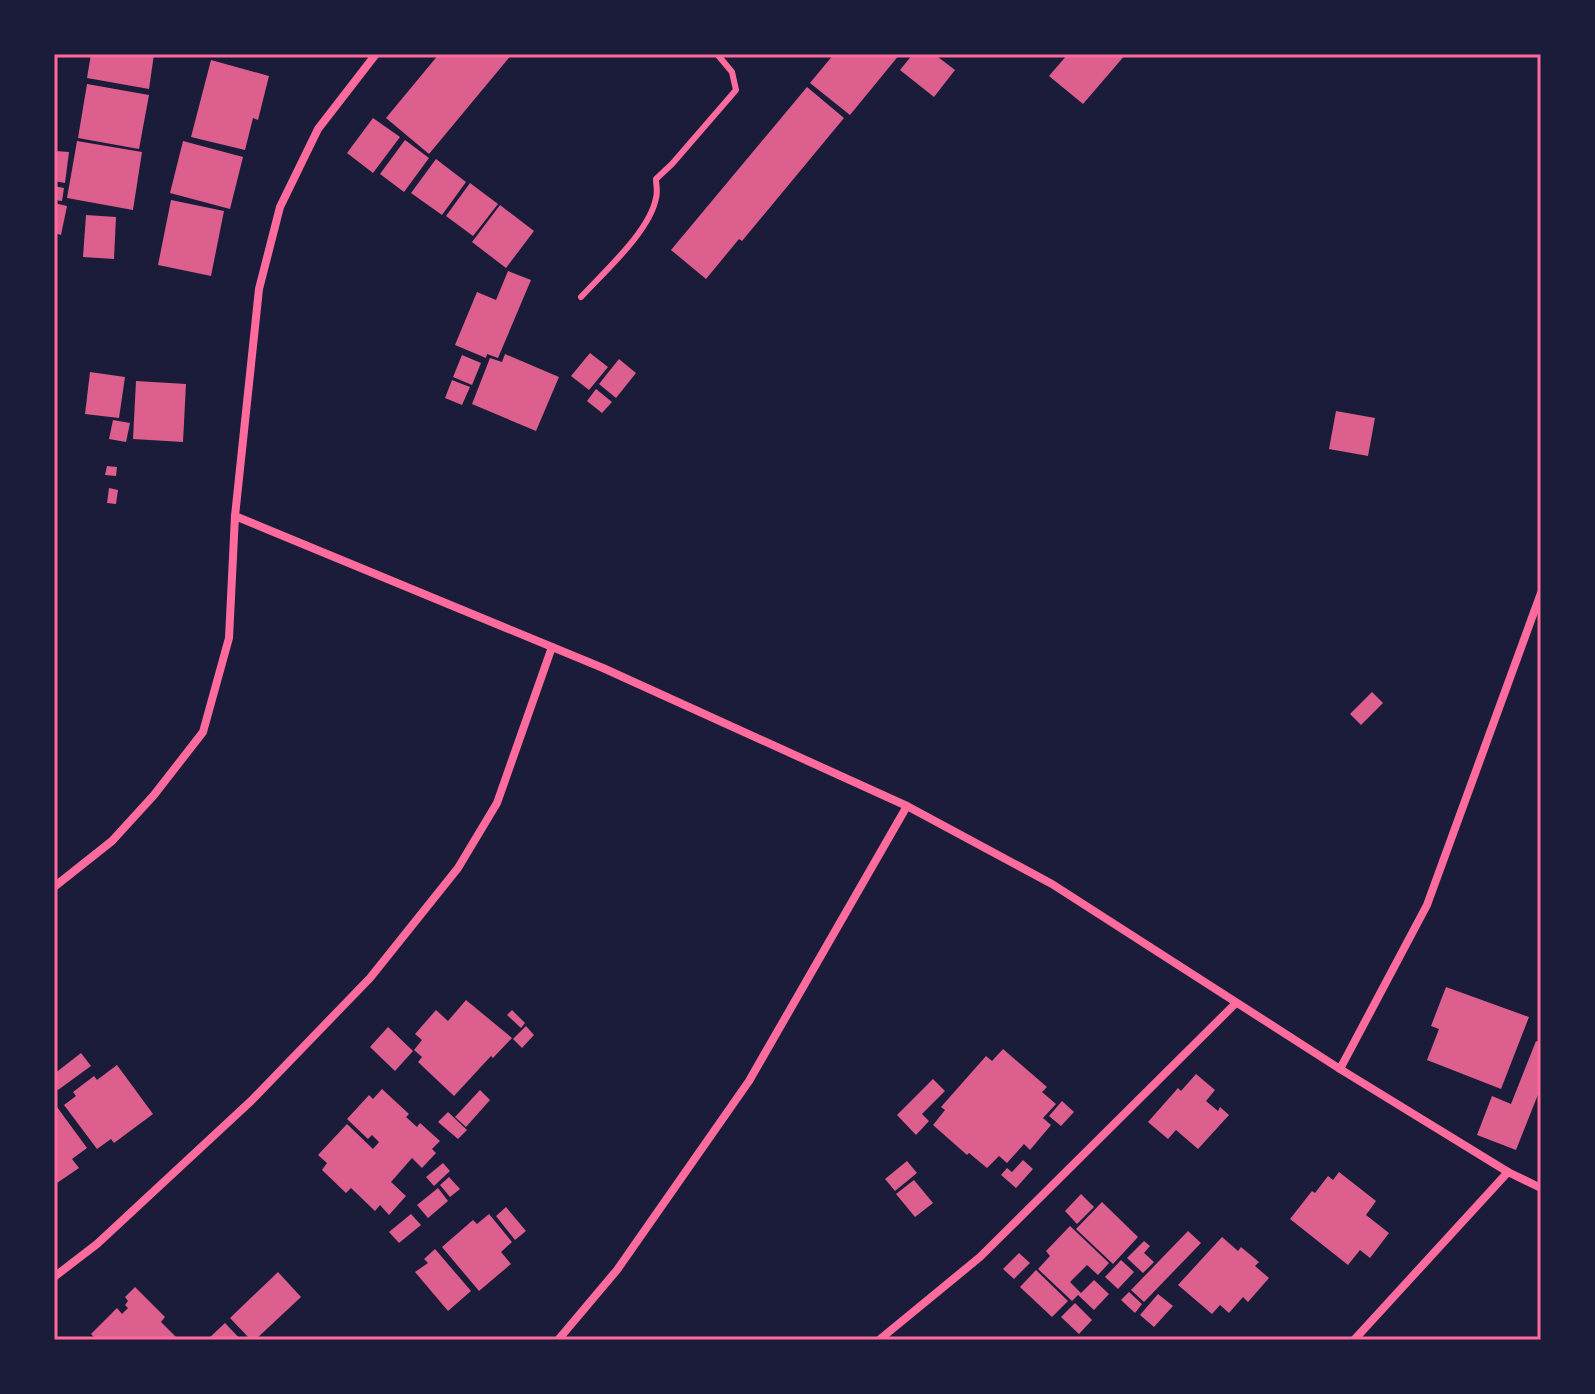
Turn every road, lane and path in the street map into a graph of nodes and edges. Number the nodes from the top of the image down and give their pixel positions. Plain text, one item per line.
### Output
1 (376, 54) edge
2 (717, 54) edge
3 (581, 297) dead end
4 (235, 516) junction
5 (1541, 593) edge
6 (552, 647) junction
7 (907, 806) junction
8 (54, 887) edge
9 (1236, 1003) junction
10 (1340, 1069) junction
11 (1508, 1172) junction
12 (1541, 1188) edge
13 (54, 1277) edge
14 (558, 1340) edge
15 (879, 1340) edge
16 (1354, 1340) edge

1 - 4 street
2 - 3 lane
4 - 6 street
4 - 8 street
5 - 10 street
6 - 7 street
6 - 13 street
7 - 9 street
7 - 14 street
9 - 10 street
9 - 15 street
10 - 11 street
11 - 12 street
11 - 16 street

